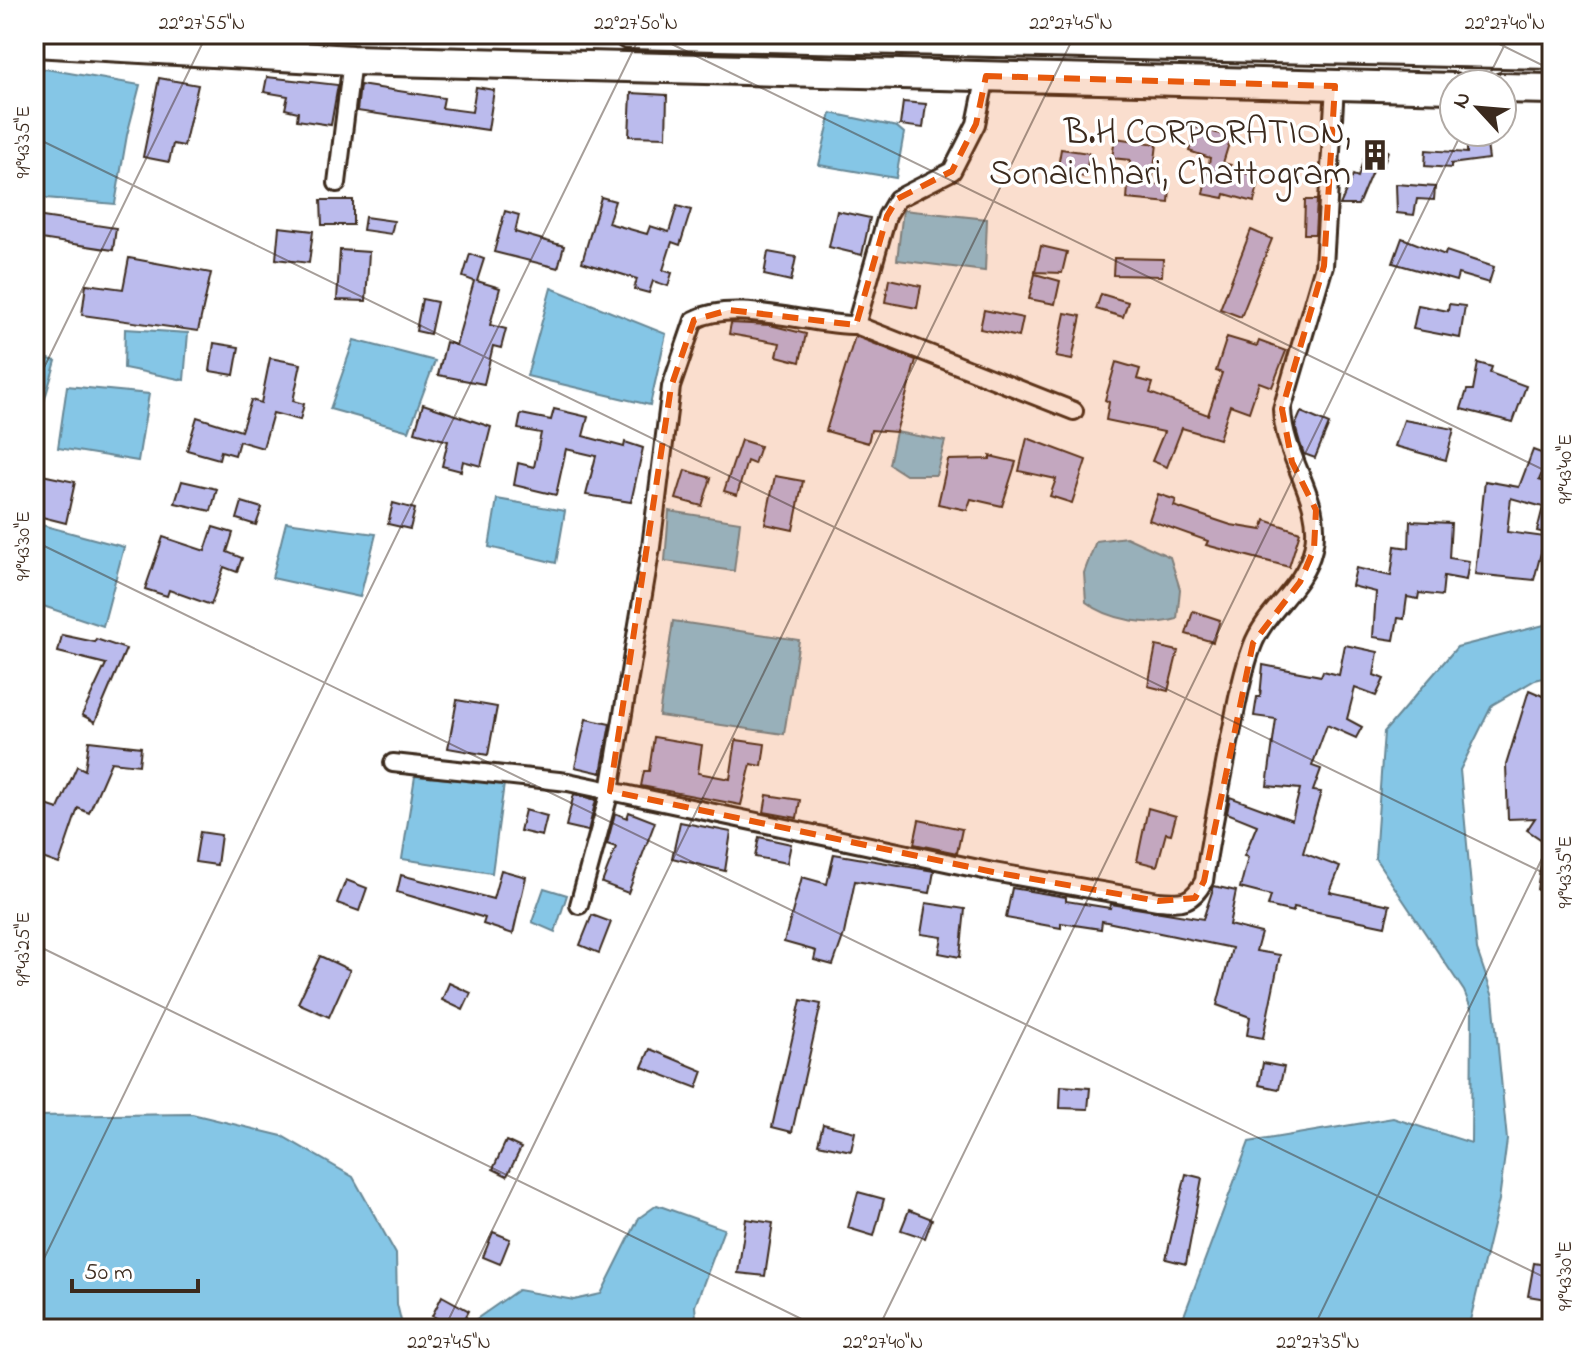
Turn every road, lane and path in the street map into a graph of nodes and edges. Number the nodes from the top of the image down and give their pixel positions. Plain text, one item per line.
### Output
1 (628, 34) edge
2 (1121, 40) edge
3 (34, 42) edge
4 (1552, 54) edge
5 (352, 60) junction
6 (986, 76) junction
7 (1335, 86) junction
8 (1438, 88) edge
9 (1518, 88) edge
10 (1552, 89) edge
11 (337, 183) dead end
12 (856, 325) junction
13 (1074, 411) dead end
14 (393, 763) dead end
15 (610, 791) junction
16 (579, 905) dead end

1 - 2 highway
2 - 4 highway
3 - 5 highway
5 - 6 highway
5 - 11 street
6 - 7 highway
6 - 12 street
7 - 8 highway
7 - 15 street
9 - 10 highway
12 - 13 street
12 - 15 street
14 - 15 street
15 - 16 street

